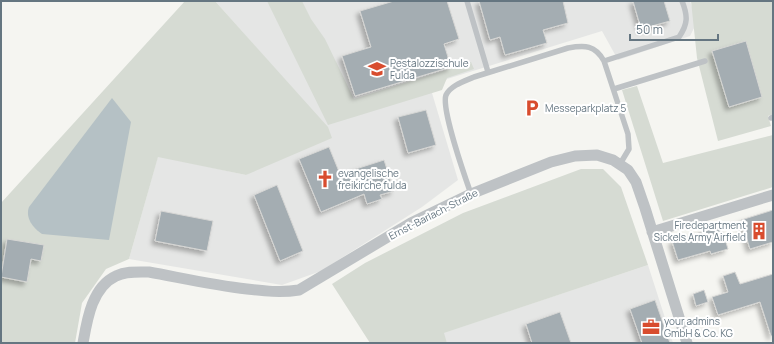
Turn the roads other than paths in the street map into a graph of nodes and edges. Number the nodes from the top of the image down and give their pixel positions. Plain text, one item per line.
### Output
1 (467, 1) edge
2 (682, 1) edge
3 (604, 61) junction
4 (705, 61) dead end
5 (488, 72) junction
6 (614, 89) junction
7 (620, 164) junction
8 (470, 194) junction
9 (773, 195) edge
10 (652, 232) junction
11 (83, 343) edge
12 (686, 343) edge

1 - 5 lane
2 - 3 lane
3 - 5 lane
3 - 6 lane
4 - 6 lane
5 - 8 lane
6 - 7 lane
7 - 8 street, Ernst-Barlach-Straße
7 - 10 street, Ernst-Barlach-Straße
8 - 11 street, Ernst-Barlach-Straße
9 - 10 street
10 - 12 street, Ernst-Barlach-Straße

